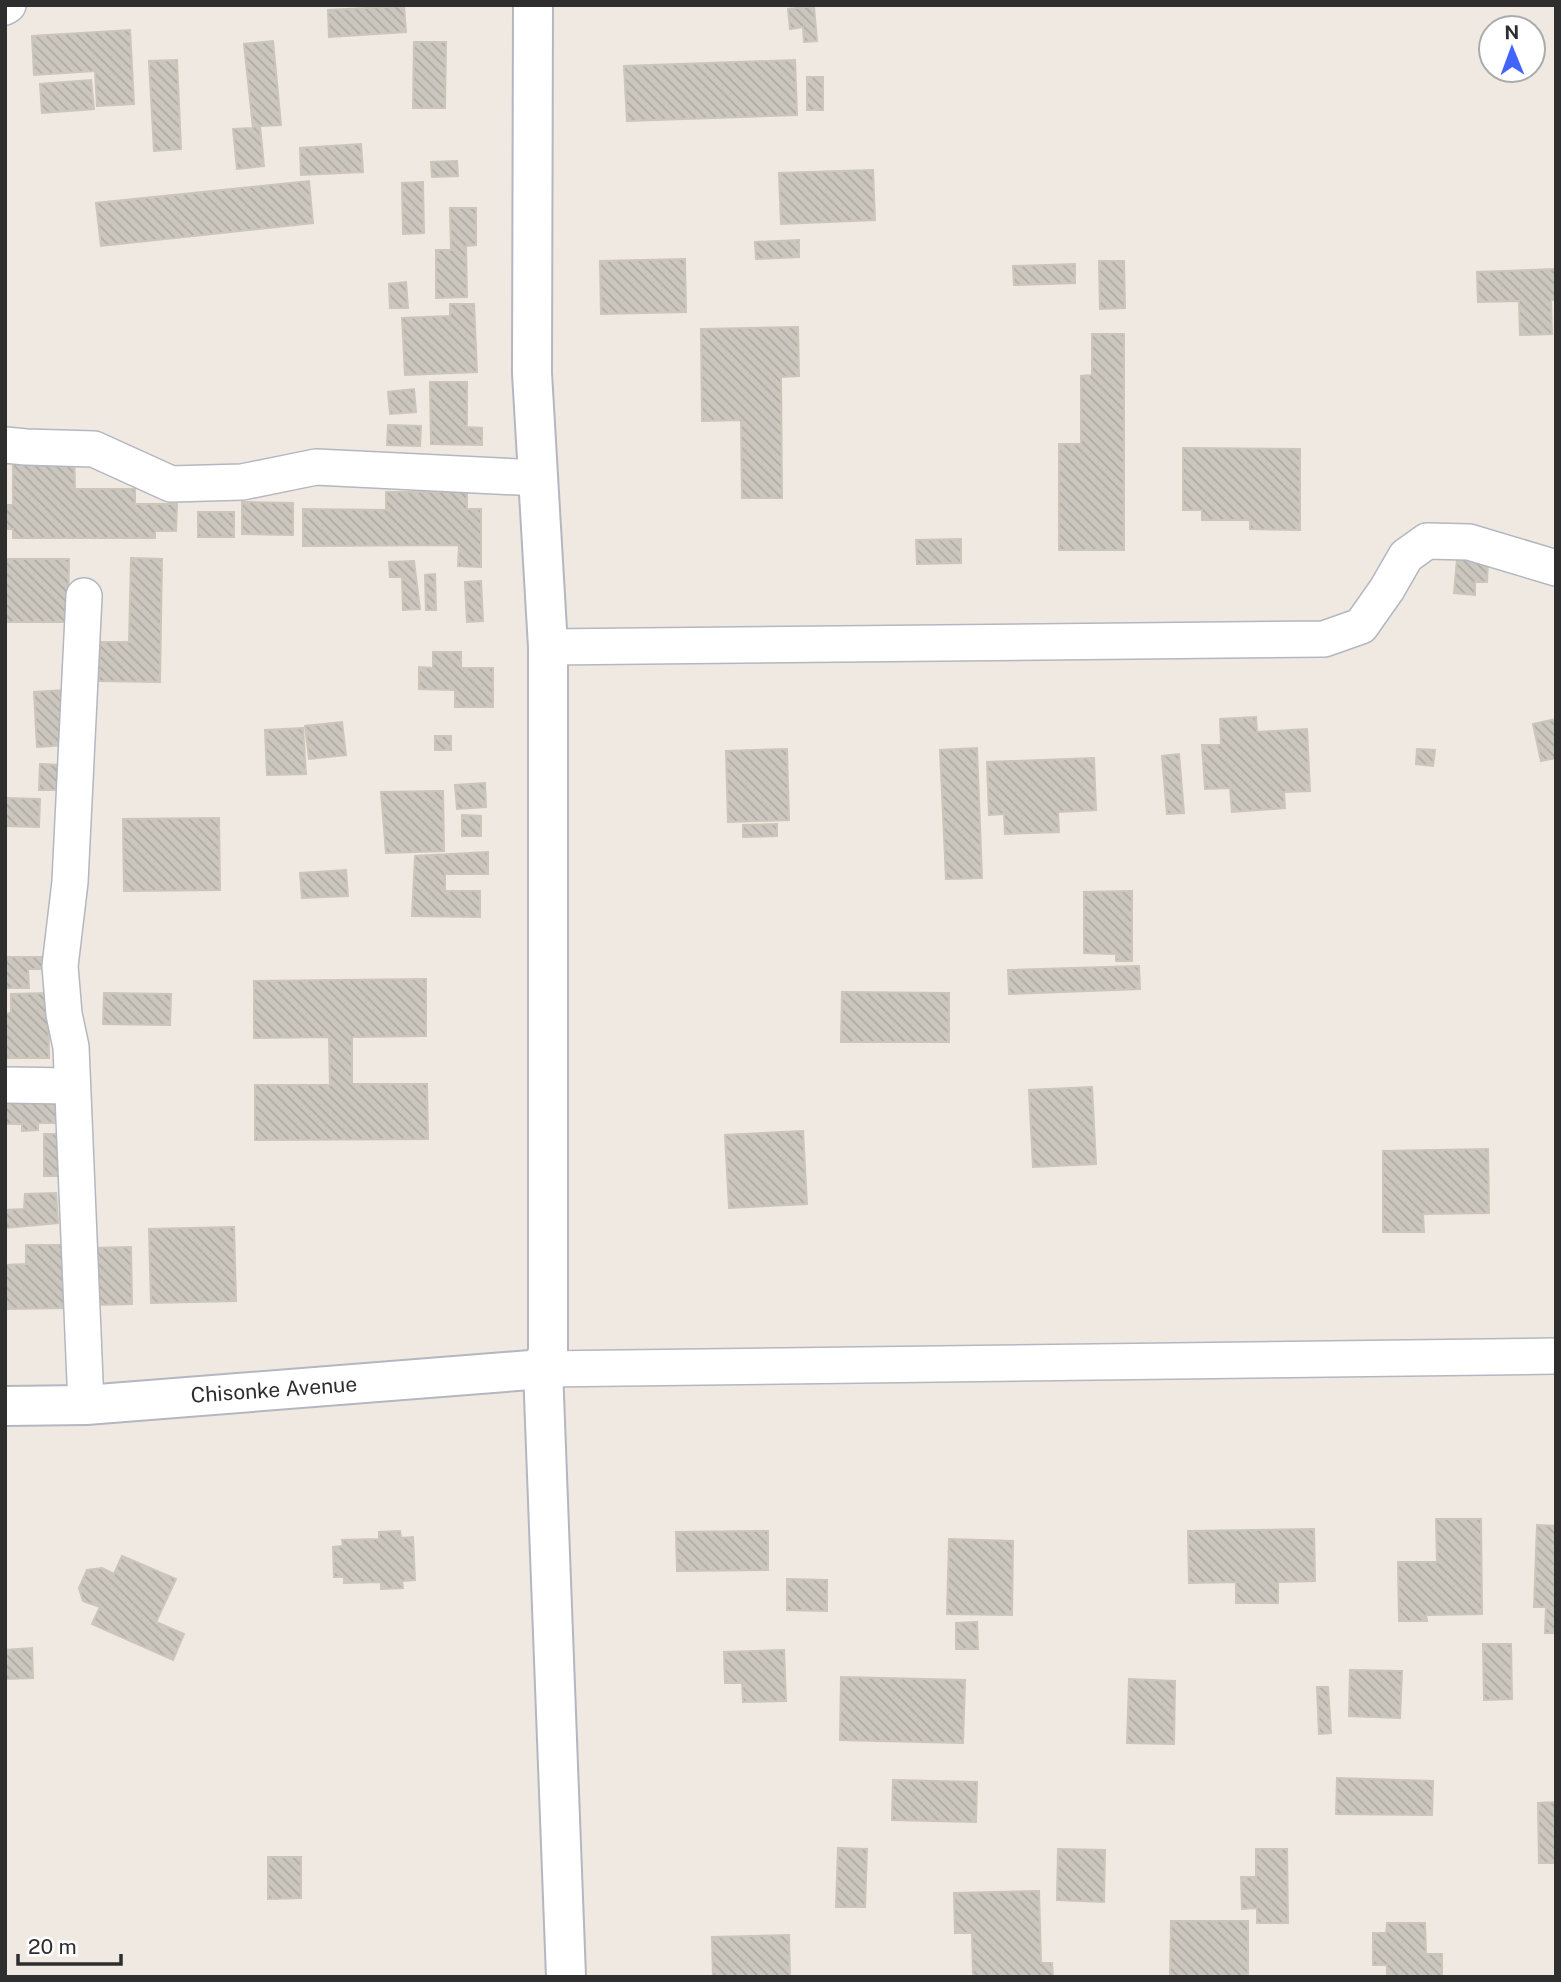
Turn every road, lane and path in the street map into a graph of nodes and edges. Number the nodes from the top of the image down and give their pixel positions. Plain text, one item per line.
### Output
1 (533, 5) edge
2 (5, 445) edge
3 (538, 478) junction
4 (1556, 568) edge
5 (84, 596) dead end
6 (548, 648) junction
7 (5, 1085) edge
8 (72, 1086) junction
9 (1556, 1356) edge
10 (543, 1369) junction
11 (86, 1405) junction
12 (5, 1406) edge
13 (566, 1977) edge

1 - 3 main road
2 - 3 street
3 - 6 main road
4 - 6 street
5 - 8 street
6 - 10 main road
7 - 8 street
8 - 11 street
9 - 10 street
10 - 11 main road, Chisonke Avenue
10 - 13 main road
11 - 12 main road, Chisonke Avenue

